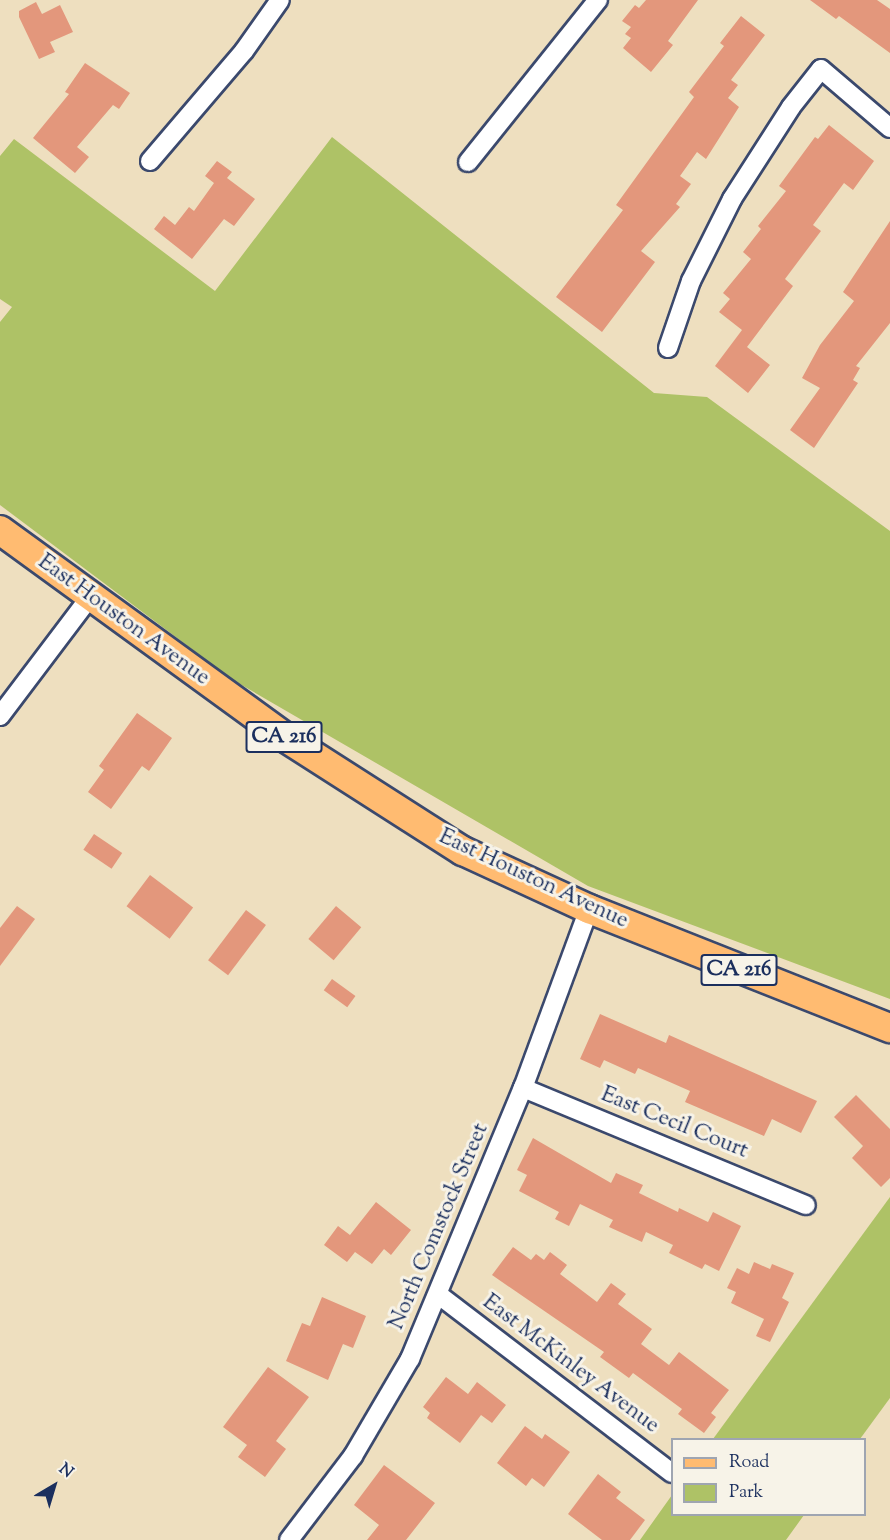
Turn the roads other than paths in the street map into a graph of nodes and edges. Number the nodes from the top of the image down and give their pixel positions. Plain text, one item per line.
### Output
1 (280, 0) edge
2 (598, 0) edge
3 (890, 128) edge
4 (150, 161) dead end
5 (468, 162) dead end
6 (668, 348) dead end
7 (0, 530) edge
8 (90, 597) junction
9 (0, 716) edge
10 (590, 909) junction
11 (890, 1028) edge
12 (523, 1088) junction
13 (806, 1205) dead end
14 (439, 1295) junction
15 (671, 1472) edge
16 (296, 1537) edge

1 - 4 street
2 - 5 street
3 - 6 street
7 - 8 main road, East Houston Avenue / CA 216
8 - 9 street
8 - 10 main road, East Houston Avenue / CA 216
10 - 11 main road, East Houston Avenue / CA 216
10 - 12 street, North Comstock Street
12 - 13 street, East Cecil Court
12 - 14 street, North Comstock Street
14 - 15 street, East McKinley Avenue
14 - 16 street, North Comstock Street

